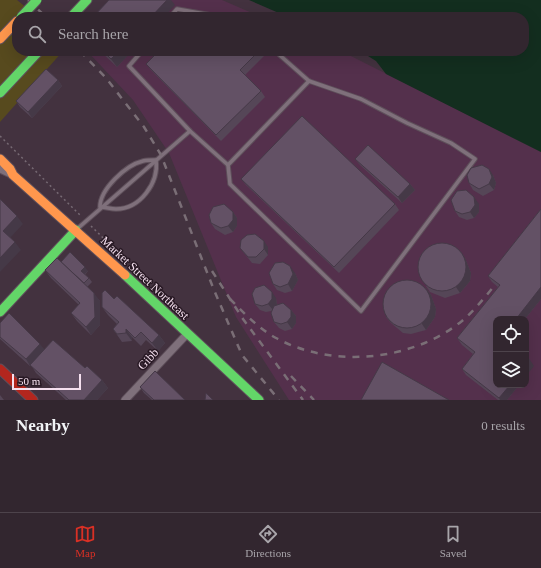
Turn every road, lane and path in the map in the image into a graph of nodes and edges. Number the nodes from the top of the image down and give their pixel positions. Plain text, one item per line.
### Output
1 (37, 0) edge
2 (87, 0) edge
3 (26, 12) edge
4 (76, 12) edge
5 (174, 12) edge
6 (194, 12) edge
7 (12, 26) edge
8 (0, 39) edge
9 (34, 56) edge
10 (138, 56) edge
11 (281, 56) edge
12 (309, 81) junction
13 (0, 92) edge
14 (190, 131) junction
15 (0, 136) edge
16 (0, 159) edge
17 (156, 160) junction
18 (228, 165) junction
19 (0, 169) edge
20 (13, 175) junction
21 (100, 207) junction
22 (85, 220) junction
23 (76, 230) junction
24 (150, 284) dead end
25 (0, 312) edge
26 (187, 334) junction
27 (0, 368) edge
28 (33, 400) edge
29 (125, 400) edge
30 (259, 400) edge

1 - 3 main road, bridge
2 - 4 main road
5 - 6 lane
7 - 8 main road
9 - 13 main road
10 - 14 lane
11 - 12 lane
12 - 18 lane
12 - 18 lane
14 - 17 lane
14 - 18 lane
15 - 22 path
16 - 20 main road, Market Street Northeast
17 - 21 lane
17 - 21 lane
17 - 21 lane
19 - 20 street, Market Street Northeast
20 - 23 main road, Market Street Northeast
21 - 22 lane
22 - 23 lane
22 - 24 path
23 - 25 main road
23 - 26 main road, Market Street Northeast
26 - 29 street, Gibb
26 - 30 main road, Market Street Northeast
27 - 28 main road

